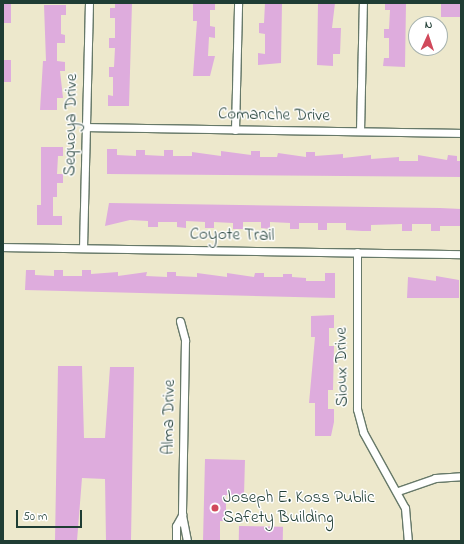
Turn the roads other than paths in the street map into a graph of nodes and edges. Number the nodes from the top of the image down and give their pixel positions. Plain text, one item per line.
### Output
1 (89, 3) edge
2 (238, 3) edge
3 (363, 3) edge
4 (86, 128) junction
5 (235, 130) junction
6 (360, 131) junction
7 (461, 133) edge
8 (3, 247) edge
9 (83, 248) junction
10 (357, 252) junction
11 (461, 254) edge
12 (180, 321) dead end
13 (461, 476) edge
14 (398, 491) junction
15 (182, 515) junction
16 (176, 541) edge
17 (186, 541) edge
18 (408, 541) edge

1 - 4 street, Sequoya Drive
2 - 5 street
3 - 6 street
4 - 5 street, Comanche Drive
4 - 9 street, Sequoya Drive
5 - 6 street, Comanche Drive
6 - 7 street, Comanche Drive
8 - 9 street, Coyote Trail
9 - 10 street, Coyote Trail
10 - 11 street, Coyote Trail
10 - 14 street, Sioux Drive
12 - 15 street, Alma Drive
13 - 14 street
14 - 18 street, Sioux Drive
15 - 16 street, Alma Drive
15 - 17 street, Alma Drive

